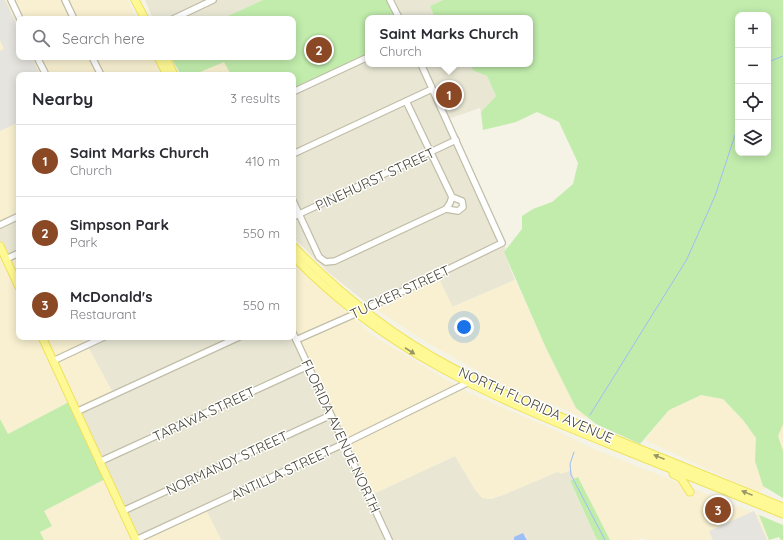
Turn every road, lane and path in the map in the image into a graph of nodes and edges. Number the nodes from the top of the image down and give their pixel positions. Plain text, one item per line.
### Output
1 (11, 0) edge
2 (65, 0) edge
3 (133, 0) edge
4 (139, 0) edge
5 (213, 0) edge
6 (390, 0) edge
7 (398, 15) edge
8 (19, 16) edge
9 (73, 16) edge
10 (140, 16) edge
11 (143, 16) edge
12 (147, 16) edge
13 (179, 16) edge
14 (365, 58) edge
15 (39, 60) edge
16 (94, 60) edge
17 (160, 60) edge
18 (167, 60) edge
19 (421, 67) edge
20 (45, 72) edge
21 (100, 72) edge
22 (166, 72) edge
23 (173, 72) edge
24 (432, 89) junction
25 (296, 91) edge
26 (406, 101) junction
27 (456, 140) junction
28 (296, 153) edge
29 (431, 153) junction
30 (451, 200) junction
31 (296, 208) edge
32 (446, 209) junction
33 (299, 214) junction
34 (296, 216) edge
35 (16, 217) edge
36 (0, 225) edge
37 (0, 246) edge
38 (296, 249) edge
39 (16, 254) edge
40 (6, 259) junction
41 (296, 259) edge
42 (16, 281) edge
43 (364, 310) junction
44 (357, 313) junction
45 (43, 340) edge
46 (98, 340) edge
47 (232, 340) edge
48 (296, 340) joint
49 (53, 361) junction
50 (308, 366) junction
51 (444, 370) junction
52 (468, 383) junction
53 (500, 391) junction
54 (511, 403) junction
55 (76, 412) junction
56 (332, 415) junction
57 (562, 417) junction
58 (566, 426) junction
59 (344, 442) junction
60 (621, 442) junction
61 (653, 461) junction
62 (99, 462) junction
63 (695, 475) junction
64 (690, 492) dead end
65 (783, 507) edge
66 (123, 511) junction
67 (783, 514) edge
68 (136, 540) edge
69 (389, 540) edge

1 - 8 street
2 - 9 street
3 - 10 main road
3 - 11 main road
4 - 12 main road
5 - 13 street
6 - 7 street
14 - 25 street
15 - 20 street
16 - 21 street
17 - 22 main road
18 - 23 main road
19 - 24 street
24 - 26 street
24 - 27 street
26 - 28 street
26 - 29 street
27 - 29 street, PINEHURST STREET
27 - 43 street, TUCKER STREET
29 - 30 street
29 - 33 street, PINEHURST STREET
30 - 32 street
30 - 32 street
31 - 33 street
32 - 33 street
33 - 34 street, PINEHURST STREET
35 - 36 street
37 - 40 main road
38 - 43 main road, NORTH FLORIDA AVENUE
39 - 40 street
40 - 42 main road
41 - 44 main road, NORTH FLORIDA AVENUE
43 - 44 street, TUCKER STREET
43 - 53 main road, NORTH FLORIDA AVENUE
44 - 48 street, TUCKER STREET
44 -> 51 main road, NORTH FLORIDA AVENUE
45 - 49 main road
46 - 49 street
47 - 55 street
48 - 50 street, FLORIDA AVENUE NORTH
49 - 55 main road
50 - 56 street, FLORIDA AVENUE NORTH
50 - 62 street, TARAWA STREET
51 - 52 main road, NORTH FLORIDA AVENUE
51 - 53 main road
52 - 54 main road, NORTH FLORIDA AVENUE
52 - 59 street, ANTILLA STREET
53 - 57 main road, NORTH FLORIDA AVENUE
54 - 57 main road
54 - 58 main road, NORTH FLORIDA AVENUE
55 - 62 main road
56 - 59 street, FLORIDA AVENUE NORTH
56 - 66 street, NORMANDY STREET
57 - 60 main road, NORTH FLORIDA AVENUE
58 - 60 main road
58 - 61 main road, NORTH FLORIDA AVENUE
59 - 68 street, ANTILLA STREET
59 - 69 street, FLORIDA AVENUE NORTH
63 -> 60 main road, NORTH FLORIDA AVENUE
61 - 63 main road, NORTH FLORIDA AVENUE
61 - 64 main road
62 - 66 main road
65 -> 63 main road
63 - 67 main road
66 - 68 main road

